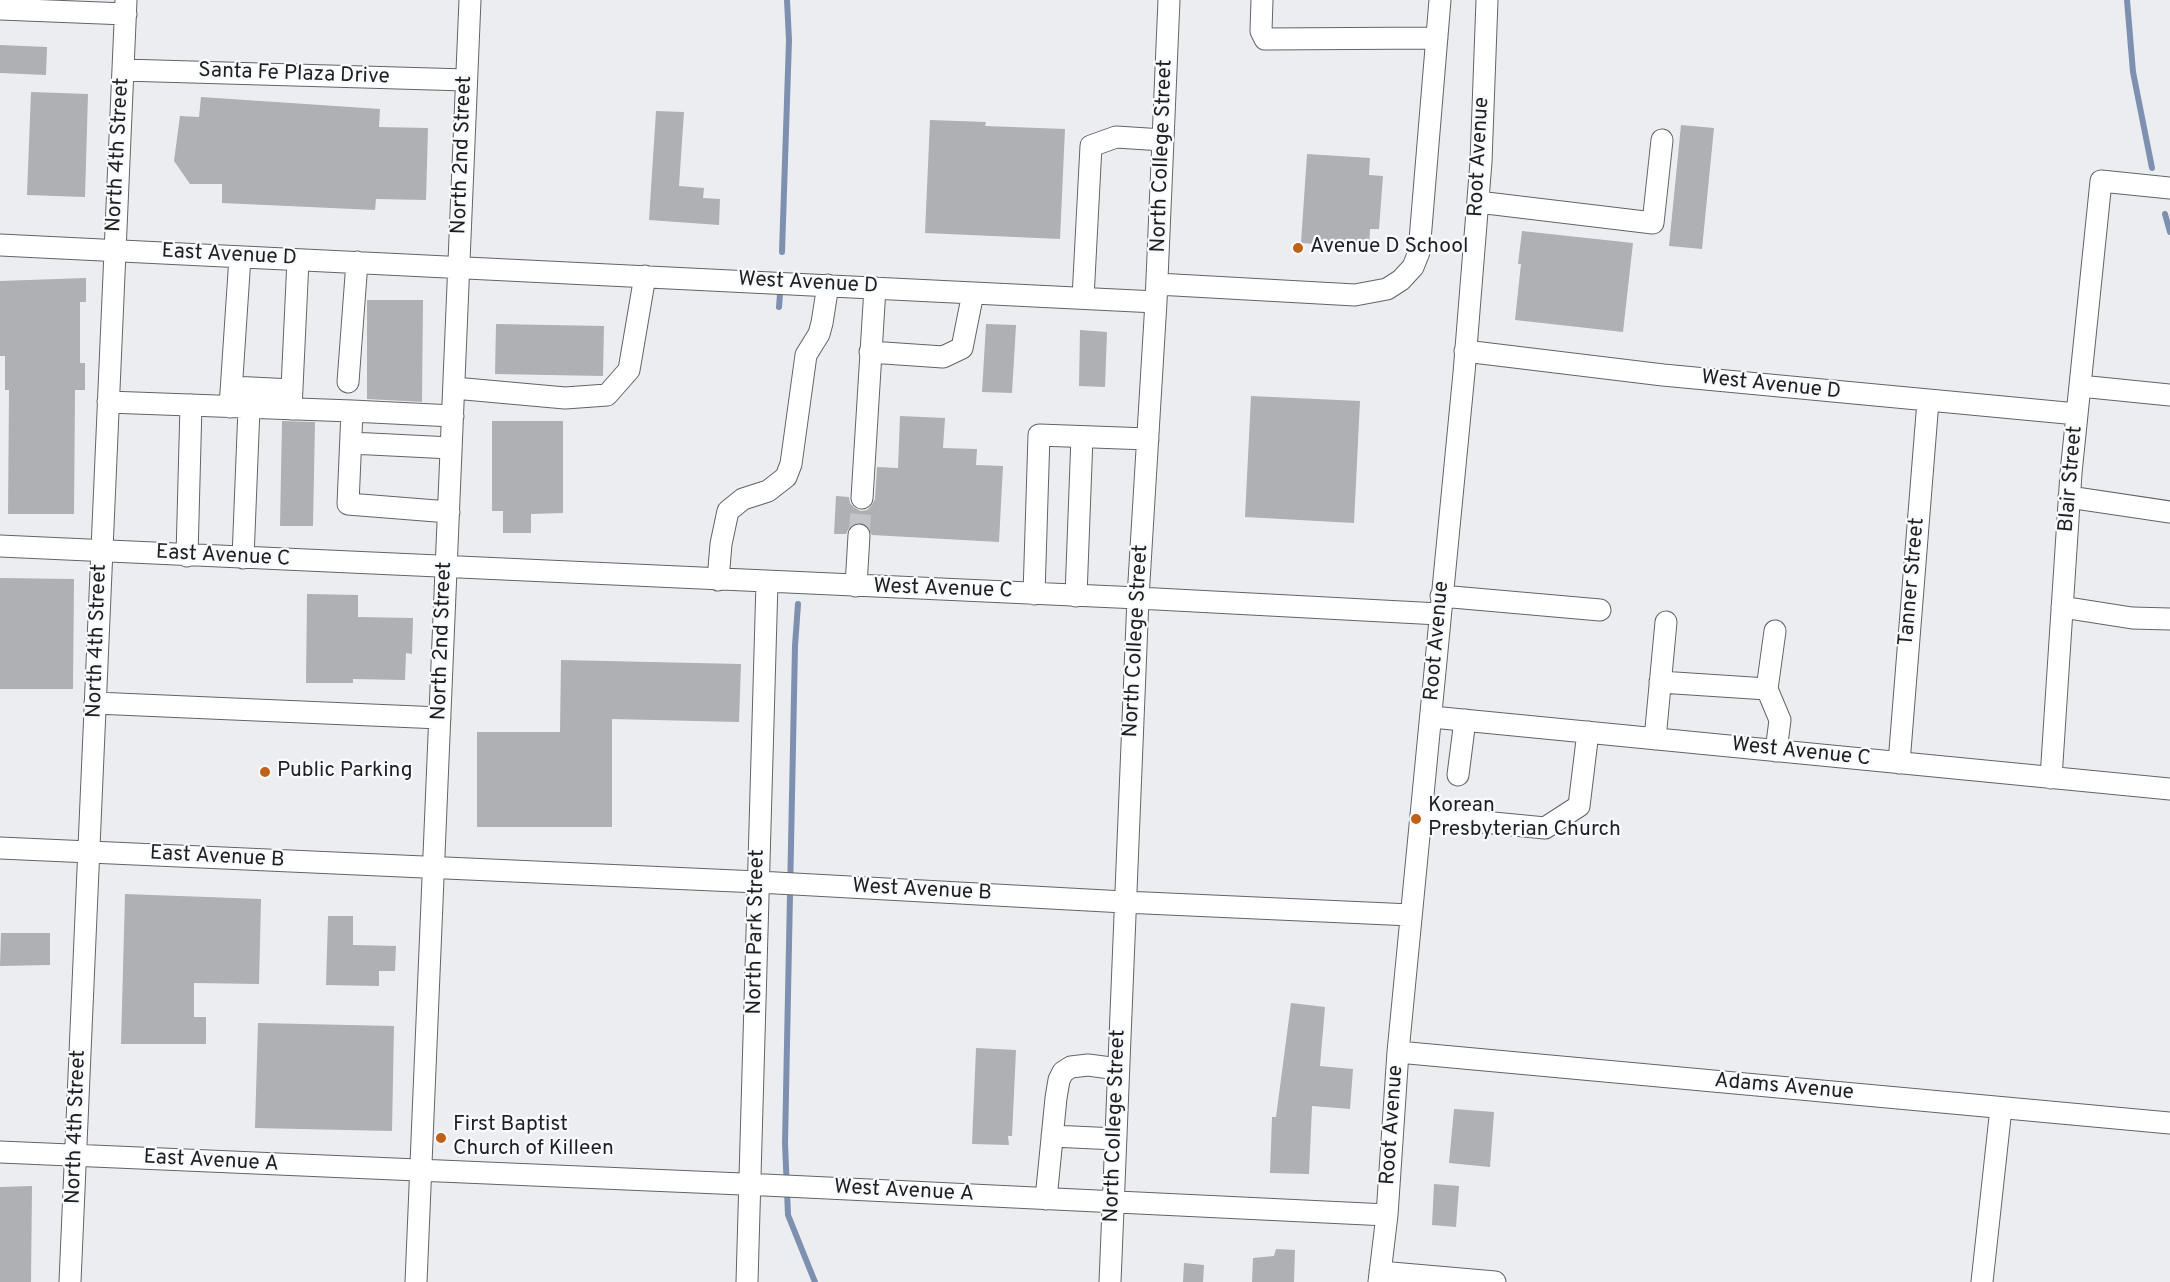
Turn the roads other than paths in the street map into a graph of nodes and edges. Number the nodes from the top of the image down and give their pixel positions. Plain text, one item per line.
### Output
1 (470, 0) edge
2 (1169, 0) edge
3 (1262, 0) edge
4 (1440, 0) edge
5 (1487, 0) edge
6 (126, 7) edge
7 (0, 9) edge
8 (1437, 38) junction
9 (123, 70) junction
10 (466, 80) junction
11 (1163, 140) junction
12 (1662, 140) dead end
13 (2170, 188) edge
14 (1478, 202) junction
15 (0, 245) edge
16 (114, 251) junction
17 (240, 257) junction
18 (298, 260) junction
19 (357, 262) junction
20 (459, 267) junction
21 (645, 276) junction
22 (828, 285) junction
23 (875, 288) junction
24 (973, 293) junction
25 (1157, 293) junction
26 (1083, 298) junction
27 (1466, 351) junction
28 (870, 352) junction
29 (348, 382) dead end
30 (2080, 386) junction
31 (454, 388) junction
32 (2170, 395) edge
33 (291, 399) junction
34 (237, 401) junction
35 (1928, 401) junction
36 (108, 402) junction
37 (191, 405) junction
38 (352, 411) junction
39 (2078, 414) junction
40 (453, 416) junction
41 (1082, 436) junction
42 (1148, 439) junction
43 (351, 442) junction
44 (451, 448) junction
45 (2069, 497) junction
46 (862, 498) tunnel mouth
47 (449, 512) junction
48 (2170, 512) edge
49 (860, 535) tunnel mouth
50 (0, 546) edge
51 (101, 552) junction
52 (187, 556) junction
53 (243, 558) junction
54 (446, 567) junction
55 (718, 580) junction
56 (767, 582) junction
57 (856, 586) junction
58 (1034, 594) junction
59 (1076, 596) junction
60 (1138, 598) junction
61 (1440, 605) junction
62 (2062, 607) junction
63 (1600, 610) dead end
64 (2170, 619) edge
65 (1666, 622) dead end
66 (1775, 631) dead end
67 (1660, 681) junction
68 (1767, 689) junction
69 (95, 703) junction
70 (1432, 717) junction
71 (440, 718) junction
72 (1466, 720) junction
73 (1588, 732) junction
74 (1654, 739) junction
75 (1776, 751) junction
76 (1899, 763) junction
77 (1458, 775) dead end
78 (2051, 778) junction
79 (2170, 789) edge
80 (1421, 816) junction
81 (0, 848) edge
82 (88, 852) junction
83 (434, 868) junction
84 (765, 882) junction
85 (1124, 902) junction
86 (1411, 915) junction
87 (1398, 1052) junction
88 (1118, 1069) junction
89 (2001, 1108) junction
90 (2170, 1123) edge
91 (1052, 1136) junction
92 (1116, 1139) junction
93 (0, 1152) edge
94 (77, 1156) junction
95 (421, 1172) junction
96 (758, 1185) junction
97 (1046, 1199) junction
98 (1114, 1202) junction
99 (1387, 1215) junction
100 (1380, 1277) edge
101 (70, 1282) edge
102 (416, 1282) edge
103 (747, 1282) edge
104 (1110, 1282) edge
105 (1495, 1282) edge
106 (1982, 1282) edge

1 - 10 street, North 2nd Street
2 - 11 street, North College Street
3 - 8 street
4 - 8 street, West Avenue D
5 - 14 street, Root Avenue
6 - 7 street
6 - 9 street, North 4th Street
8 - 25 street, West Avenue D
9 - 10 street, Santa Fe Plaza Drive
9 - 16 street, North 4th Street
10 - 20 street, North 2nd Street
11 - 25 street, North College Street
11 - 26 street
12 - 14 street
13 - 30 street, Blair Street
14 - 27 street, Root Avenue
15 - 16 street, East Avenue D
16 - 17 street, East Avenue D
16 - 36 street, North 4th Street
17 - 18 street, East Avenue D
17 - 34 street
18 - 19 street, East Avenue D
18 - 33 street
19 - 20 street, East Avenue D
19 - 29 street
20 - 21 street, West Avenue D
20 - 31 street, North 2nd Street
21 - 22 street, West Avenue D
21 - 31 street
22 - 23 street, West Avenue D
22 - 55 street
23 - 24 street, West Avenue D
23 - 28 street
24 - 26 street, West Avenue D
24 - 28 street
25 - 26 street, West Avenue D
25 - 42 street, North College Street
27 - 35 street, West Avenue D
27 - 61 street, Root Avenue
28 - 46 street
30 - 32 street
30 - 39 street, Blair Street
31 - 40 street, North 2nd Street
33 - 34 street
33 - 38 street
34 - 37 street
34 - 53 street
35 - 39 street, West Avenue D
35 - 76 street, Tanner Street
36 - 37 street
36 - 51 street, North 4th Street
37 - 52 street
38 - 40 street
38 - 43 street
39 - 45 street, Blair Street
40 - 44 street, North 2nd Street
41 - 42 street
41 - 58 street
41 - 59 street
42 - 60 street, North College Street
43 - 44 street
43 - 47 street
44 - 47 street, North 2nd Street
45 - 48 street
45 - 62 street, Blair Street
47 - 54 street, North 2nd Street
49 - 57 street
50 - 51 street, East Avenue C
51 - 52 street, East Avenue C
51 - 69 street, North 4th Street
52 - 53 street, East Avenue C
53 - 54 street, East Avenue C
54 - 55 street, West Avenue C
54 - 71 street, North 2nd Street
55 - 56 street, West Avenue C
56 - 57 street, West Avenue C
56 - 84 street, North Park Street
57 - 58 street, West Avenue C
58 - 59 street, West Avenue C
59 - 60 street, West Avenue C
60 - 61 street, West Avenue C
60 - 85 street, North College Street
61 - 63 street, West Avenue C
61 - 70 street, Root Avenue
62 - 64 street
62 - 78 street, Blair Street
65 - 67 street
66 - 68 street
67 - 68 street
67 - 74 street
68 - 75 street
69 - 71 street
69 - 82 street, North 4th Street
70 - 72 street, West Avenue C
70 - 80 street, Root Avenue
71 - 83 street, North 2nd Street
72 - 73 street, West Avenue C
72 - 77 street
73 - 74 street, West Avenue C
73 - 80 street
74 - 75 street, West Avenue C
75 - 76 street, West Avenue C
76 - 78 street, West Avenue C
78 - 79 street, West Avenue C
80 - 86 street, Root Avenue
81 - 82 street, East Avenue B
82 - 83 street, East Avenue B
82 - 94 street, North 4th Street
83 - 84 street, West Avenue B
83 - 95 street, North 2nd Street
84 - 85 street, West Avenue B
84 - 96 street, North Park Street
85 - 86 street, West Avenue B
85 - 88 street, North College Street
86 - 87 street, Root Avenue
87 - 89 street, Adams Avenue
87 - 99 street, Root Avenue
88 - 91 street
88 - 92 street, North College Street
89 - 90 street, Adams Avenue
89 - 106 street
91 - 92 street
91 - 97 street
92 - 98 street, North College Street
93 - 94 street, East Avenue A
94 - 95 street, East Avenue A
94 - 101 street, North 4th Street
95 - 96 street, West Avenue A
95 - 102 street, North 2nd Street
96 - 97 street, West Avenue A
96 - 103 street, North Park Street
97 - 98 street, West Avenue A
98 - 99 street, West Avenue A
98 - 104 street, North College Street
99 - 100 street, Root Avenue
100 - 105 street

